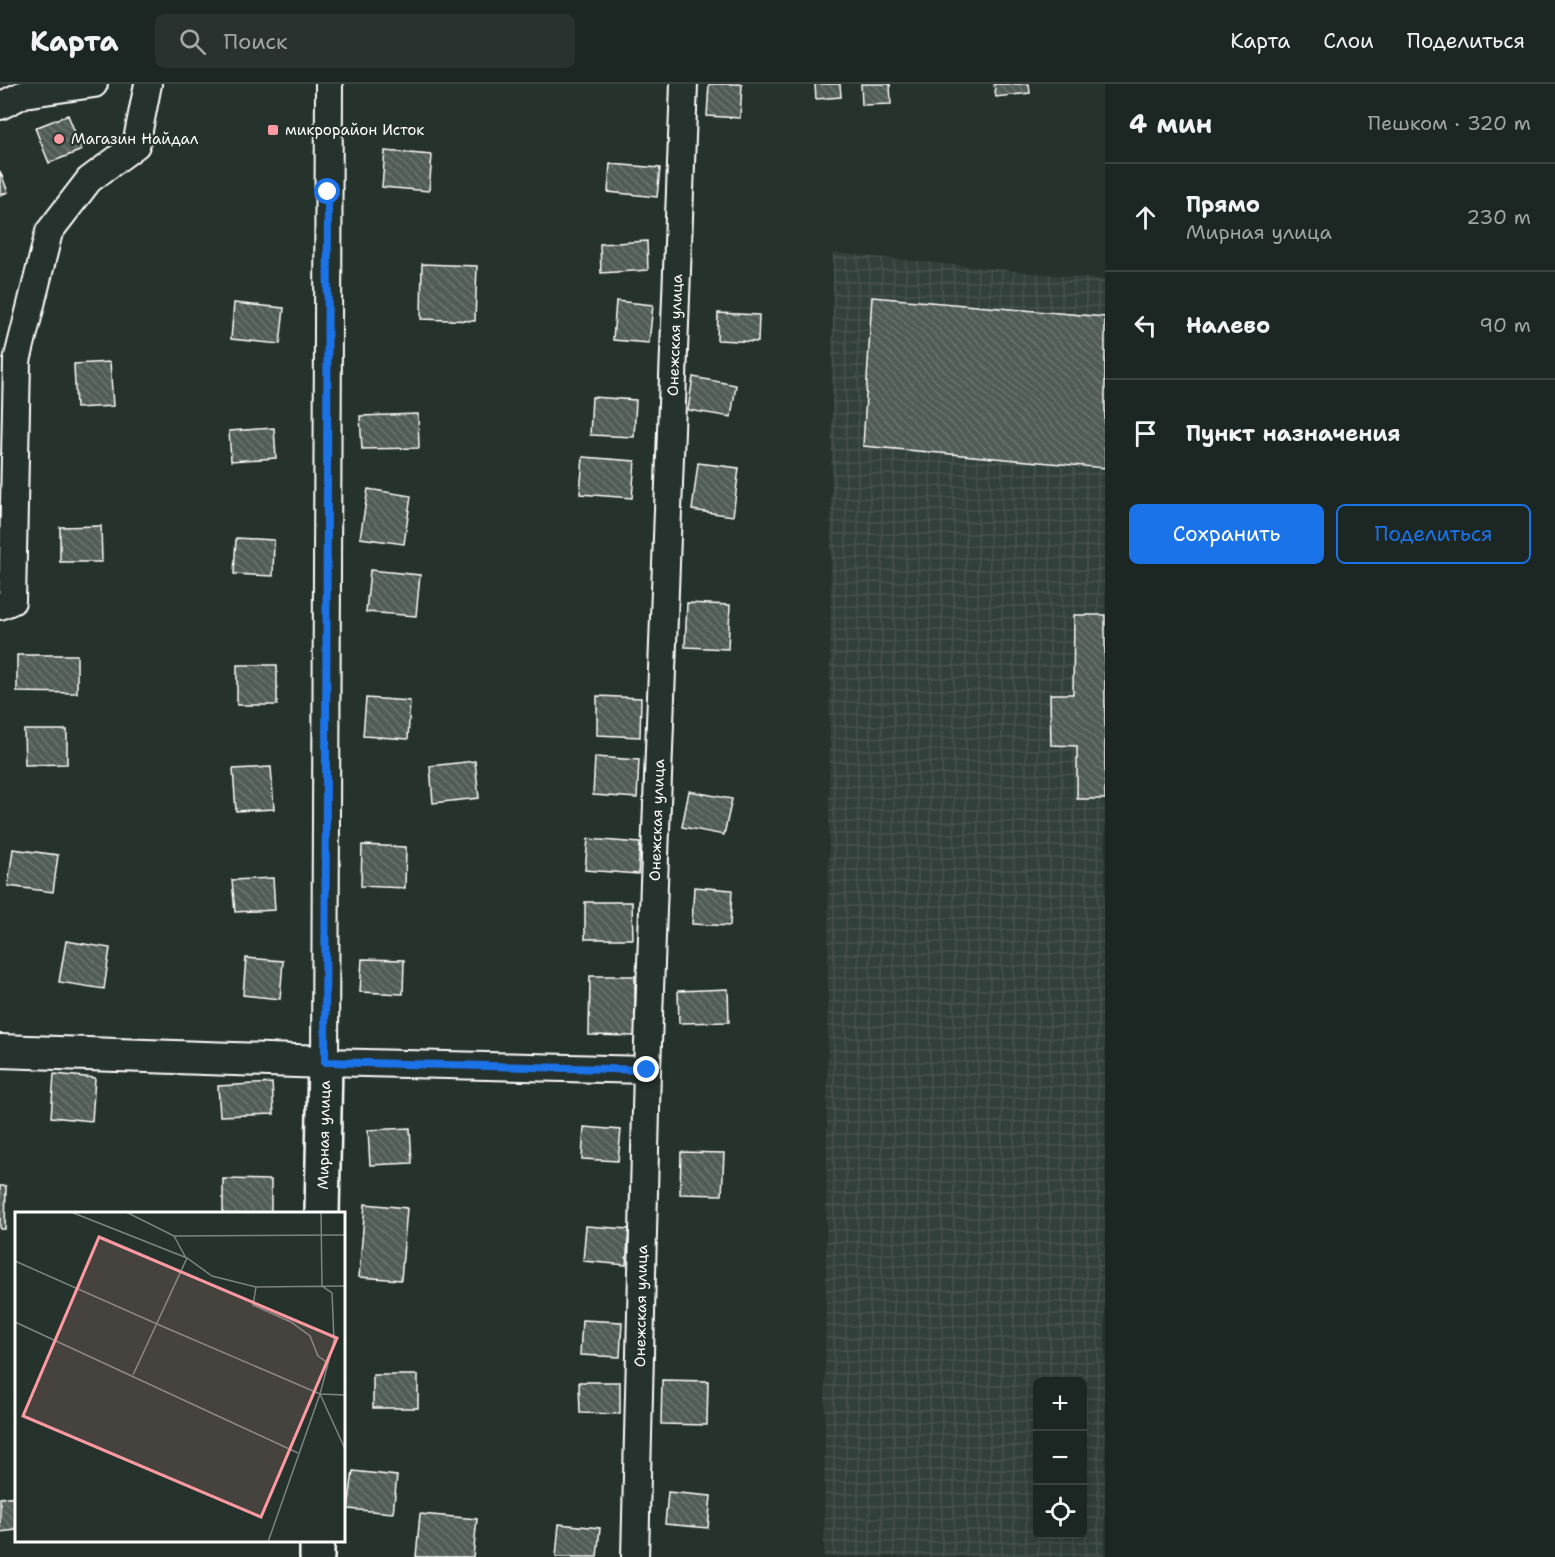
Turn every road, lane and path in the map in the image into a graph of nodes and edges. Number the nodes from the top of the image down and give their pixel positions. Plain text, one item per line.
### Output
1 (94, 84) edge
2 (148, 84) edge
3 (329, 84) edge
4 (684, 84) edge
5 (22, 89) edge
6 (0, 106) edge
7 (0, 606) edge
8 (0, 1052) edge
9 (325, 1062) junction
10 (647, 1070) junction
11 (322, 1212) edge
12 (635, 1557) edge

1 - 5 street
2 - 7 street
3 - 9 street, Мирная улица
4 - 10 street, Онежская улица
5 - 6 street
8 - 9 street
9 - 10 street
9 - 11 main road, Мирная улица
10 - 12 street, Онежская улица

